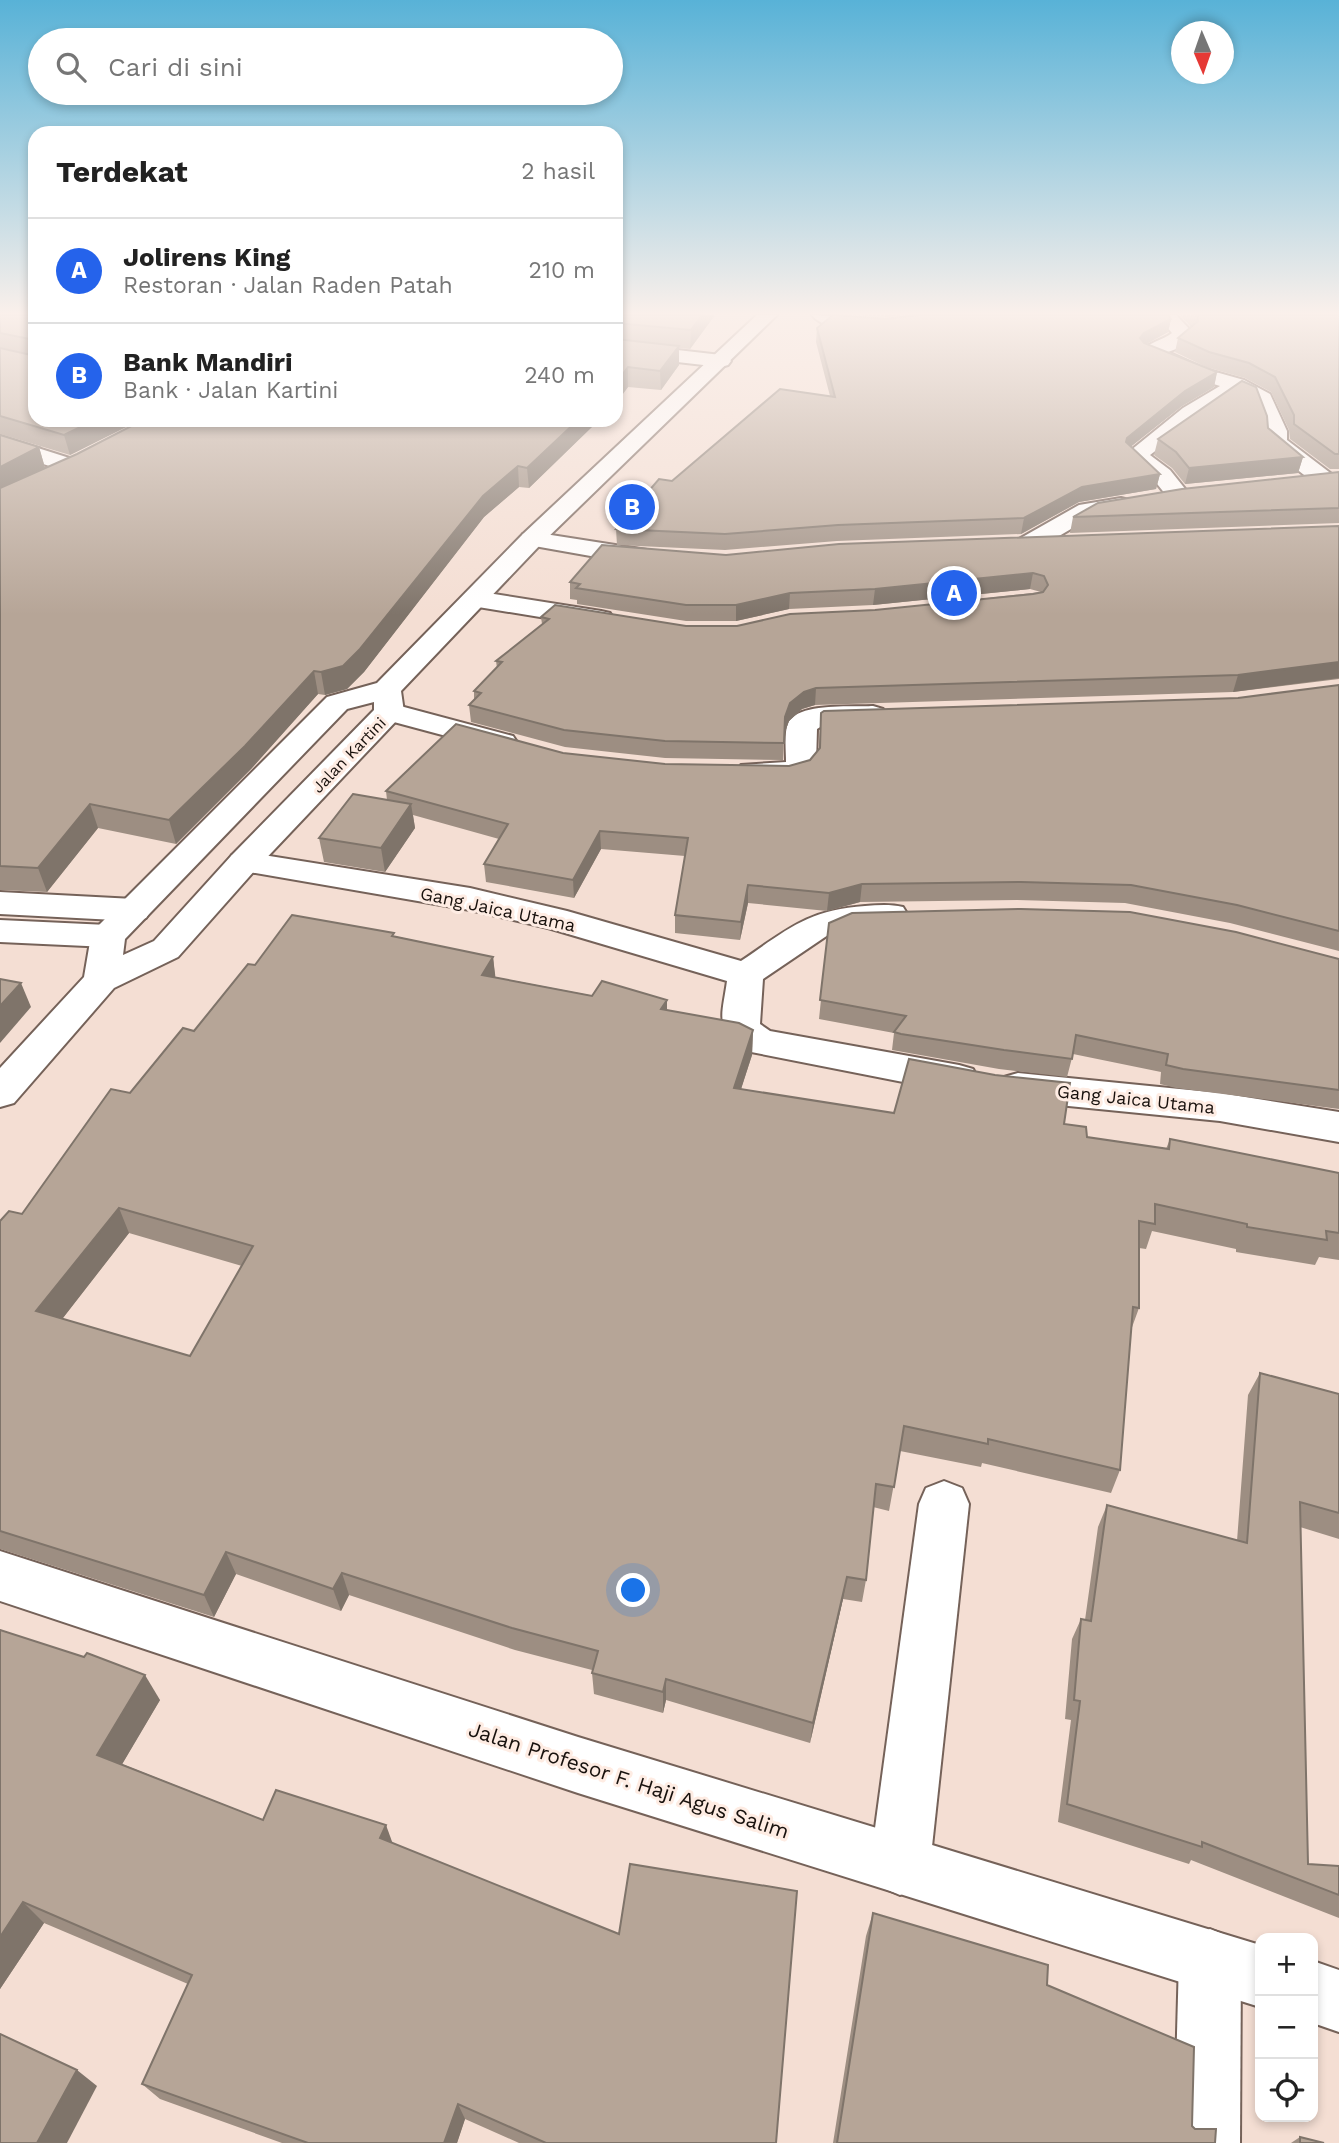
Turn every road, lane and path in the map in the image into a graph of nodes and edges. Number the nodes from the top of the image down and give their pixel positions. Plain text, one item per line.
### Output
1 (664, 415) edge
2 (1189, 415) edge
3 (1270, 415) edge
4 (0, 443) edge
5 (96, 455) edge
6 (74, 467) junction
7 (1332, 479) edge
8 (43, 482) edge
9 (1299, 483) edge
10 (532, 539) junction
11 (1081, 542) edge
12 (1028, 544) junction
13 (1000, 545) edge
14 (677, 560) edge
15 (475, 599) junction
16 (626, 623) edge
17 (388, 701) junction
18 (895, 715) edge
19 (524, 748) edge
20 (720, 771) edge
21 (244, 862) junction
22 (0, 902) edge
23 (134, 909) junction
24 (926, 915) edge
25 (0, 931) edge
26 (108, 936) junction
27 (746, 975) junction
28 (101, 980) junction
29 (0, 1093) edge
30 (1339, 1127) edge
31 (944, 1504) dead end
32 (0, 1576) edge
33 (900, 1865) junction
34 (1235, 1968) edge
35 (1318, 1994) edge
36 (1339, 2001) edge
37 (1207, 2143) edge

1 - 10 main road, Jalan Kartini
2 - 12 main road
3 - 7 main road
4 - 6 main road
5 - 6 main road
6 - 8 main road
7 - 9 main road
10 - 14 main road
10 - 15 main road, Jalan Kartini
11 - 12 main road
12 - 13 main road
15 - 16 main road
15 - 17 main road, Jalan Kartini
17 - 19 main road
17 - 21 main road, Jalan Kartini
17 - 23 main road
18 - 20 main road
21 - 27 main road, Gang Jaica Utama
21 - 28 main road, Jalan Kartini
22 - 23 main road
23 - 26 main road
24 - 27 main road
25 - 26 main road
26 - 28 main road
27 - 30 main road, Gang Jaica Utama
28 - 29 main road, Jalan Kartini
31 - 33 main road
32 - 33 main road, Jalan Profesor F. Haji Agus Salim
33 - 34 main road, Jalan Profesor F. Haji Agus Salim
34 - 37 main road
35 - 36 main road

